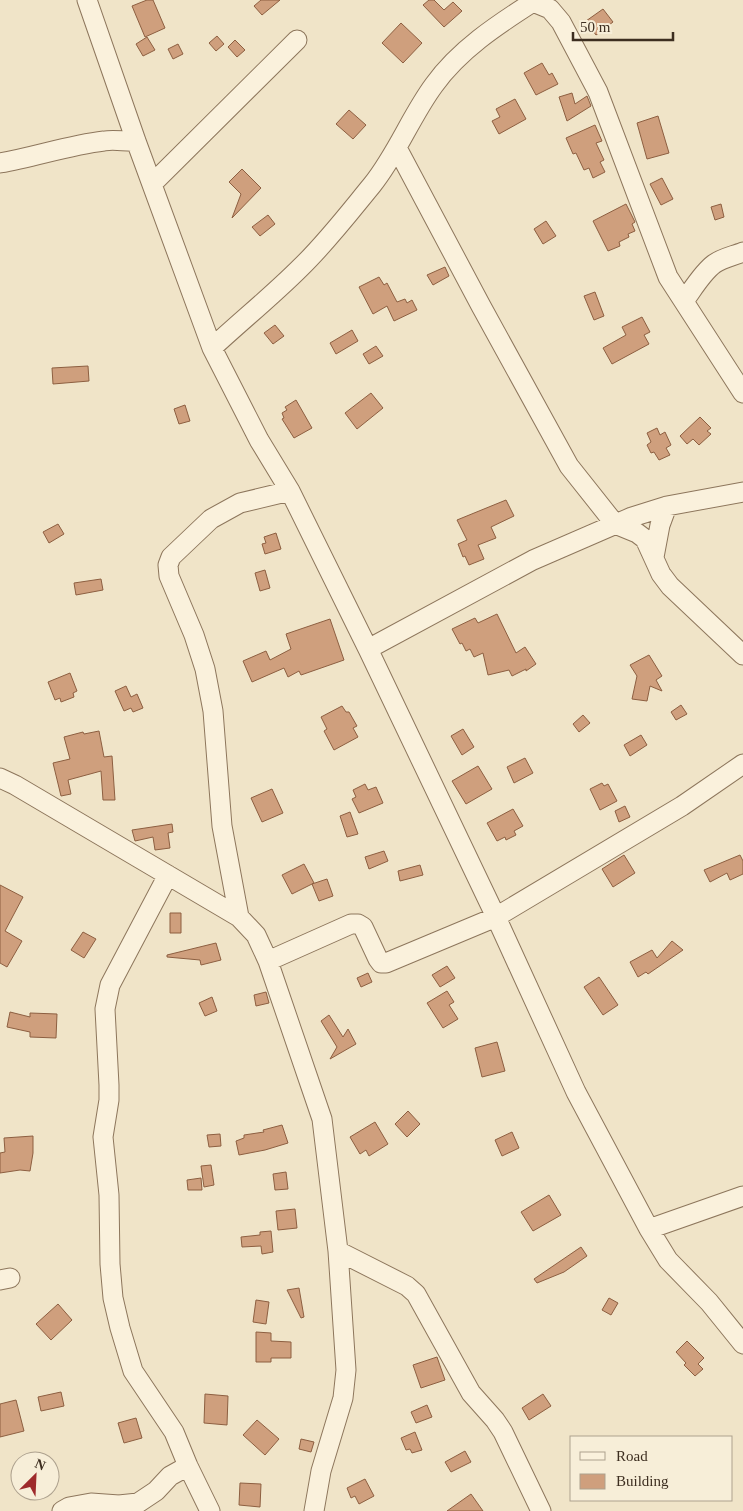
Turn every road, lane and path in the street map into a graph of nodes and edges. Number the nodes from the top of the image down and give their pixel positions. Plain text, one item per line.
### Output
1 (87, 0) edge
2 (535, 1) edge
3 (297, 40) dead end
4 (136, 141) junction
5 (397, 148) junction
6 (0, 163) edge
7 (152, 184) junction
8 (743, 252) edge
9 (684, 301) junction
10 (212, 348) junction
11 (743, 393) edge
12 (290, 491) junction
13 (743, 492) edge
14 (667, 506) junction
15 (616, 524) junction
16 (654, 557) junction
17 (368, 649) junction
18 (743, 655) edge
19 (743, 764) edge
20 (0, 778) edge
21 (168, 875) junction
22 (239, 917) junction
23 (496, 917) junction
24 (268, 961) junction
25 (743, 1196) edge
26 (649, 1229) junction
27 (338, 1251) junction
28 (743, 1344) edge
29 (188, 1466) junction
30 (62, 1511) edge
31 (210, 1511) edge
32 (314, 1511) edge
33 (541, 1511) edge

1 - 4 street
2 - 5 street
2 - 9 street
3 - 7 street
4 - 6 street
4 - 7 street
5 - 10 street
5 - 15 street
7 - 10 street
8 - 9 street
9 - 11 street
10 - 12 street
12 - 17 street
12 - 22 street
13 - 14 street
14 - 15 street
14 - 16 street
15 - 16 street
15 - 17 street
16 - 18 street
17 - 23 street
19 - 23 street
20 - 21 street
21 - 22 street
21 - 29 street
22 - 24 street
23 - 24 street
23 - 26 street
24 - 27 street
25 - 26 street
26 - 28 street
27 - 32 street
27 - 33 street
29 - 30 street
29 - 31 street

